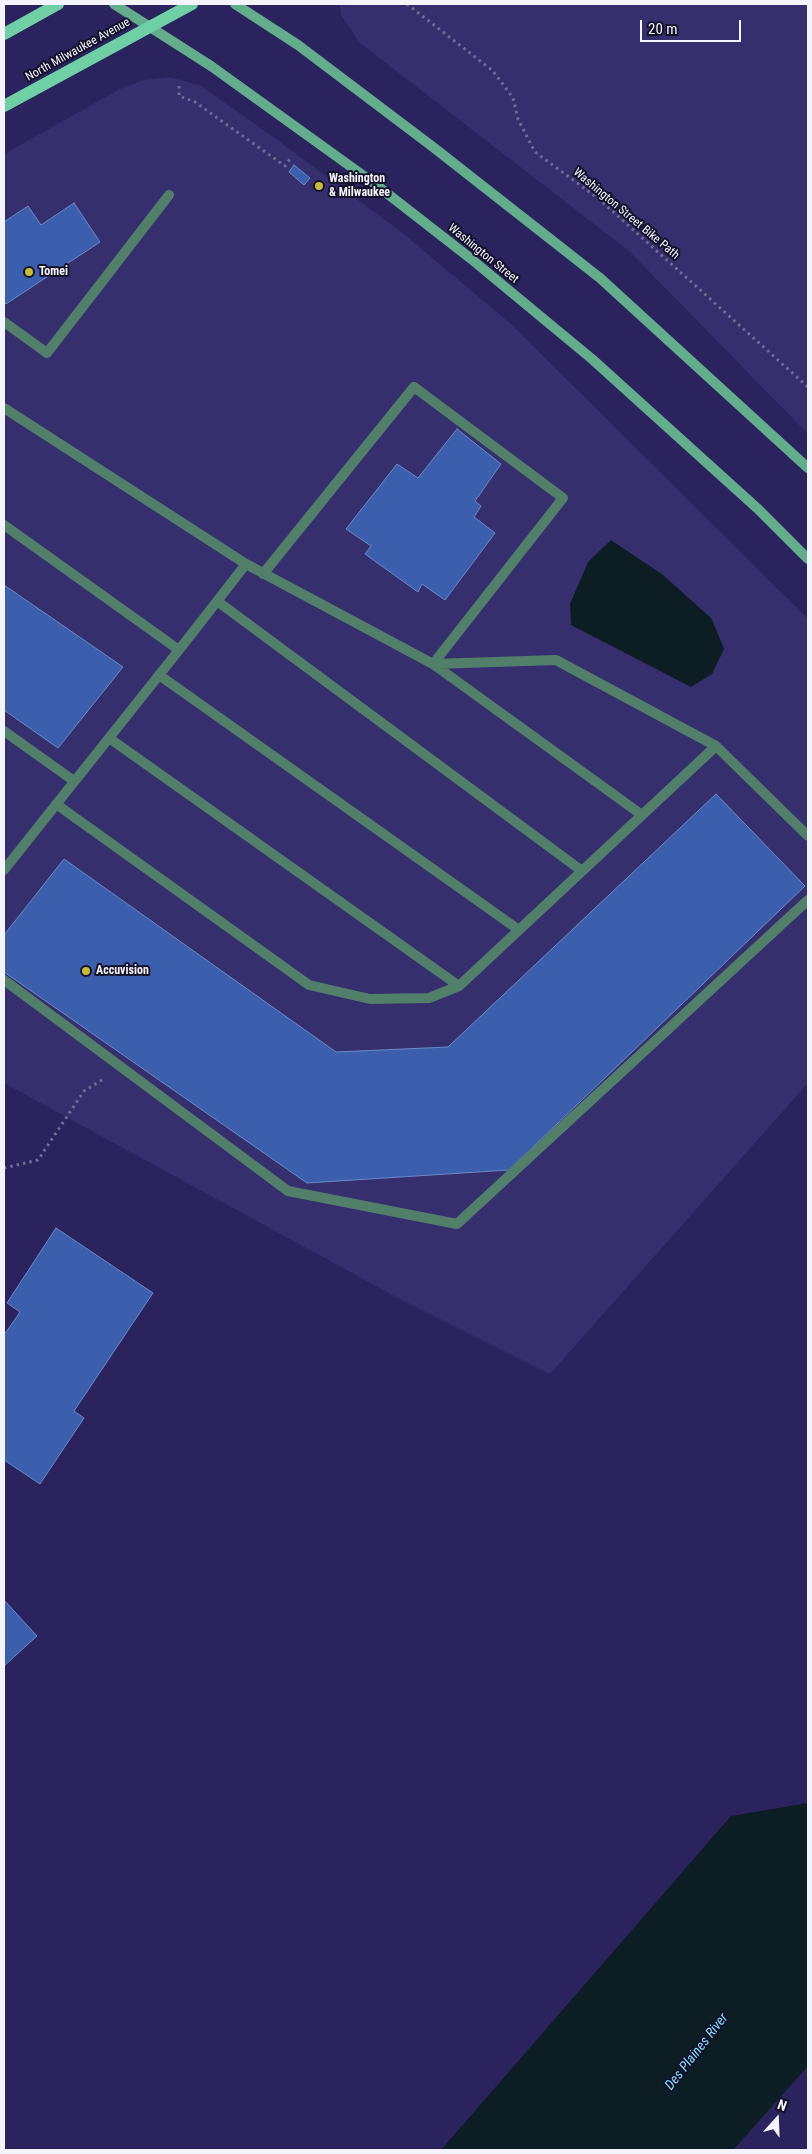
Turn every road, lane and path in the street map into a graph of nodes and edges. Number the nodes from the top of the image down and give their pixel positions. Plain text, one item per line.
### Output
1 (58, 4) edge
2 (114, 4) edge
3 (192, 4) edge
4 (235, 4) edge
5 (407, 4) edge
6 (150, 27) junction
7 (4, 34) edge
8 (179, 86) dead end
9 (4, 106) edge
10 (292, 156) dead end
11 (169, 195) dead end
12 (4, 322) edge
13 (808, 387) edge
14 (4, 408) edge
15 (808, 468) edge
16 (4, 525) edge
17 (808, 559) edge
18 (246, 564) junction
19 (263, 574) junction
20 (217, 601) junction
21 (179, 650) junction
22 (433, 664) junction
23 (159, 674) junction
24 (4, 731) edge
25 (109, 738) junction
26 (716, 746) junction
27 (74, 781) junction
28 (56, 804) junction
29 (642, 815) junction
30 (808, 836) edge
31 (4, 870) edge
32 (582, 871) junction
33 (808, 900) edge
34 (519, 930) junction
35 (4, 980) edge
36 (459, 986) junction
37 (123, 1068) junction
38 (4, 1168) edge

1 - 7 main road
2 - 6 main road, Washington Street
3 - 6 main road, North Milwaukee Avenue
4 - 15 main road
5 - 13 path, Washington Street Bike Path
6 - 9 main road, North Milwaukee Avenue
6 - 17 main road, Washington Street
8 - 10 path
11 - 12 lane
14 - 18 lane
16 - 21 lane
18 - 19 lane
18 - 20 lane
19 - 22 lane
19 - 22 lane
20 - 21 lane
20 - 32 lane
21 - 23 lane
22 - 26 lane
22 - 29 lane
23 - 25 lane
23 - 34 lane
24 - 27 lane
25 - 27 lane
25 - 36 lane
26 - 29 lane
26 - 30 lane
27 - 28 lane
28 - 31 lane
28 - 36 lane
29 - 32 lane
32 - 34 lane
33 - 37 lane
34 - 36 lane
35 - 37 lane
37 - 38 path

